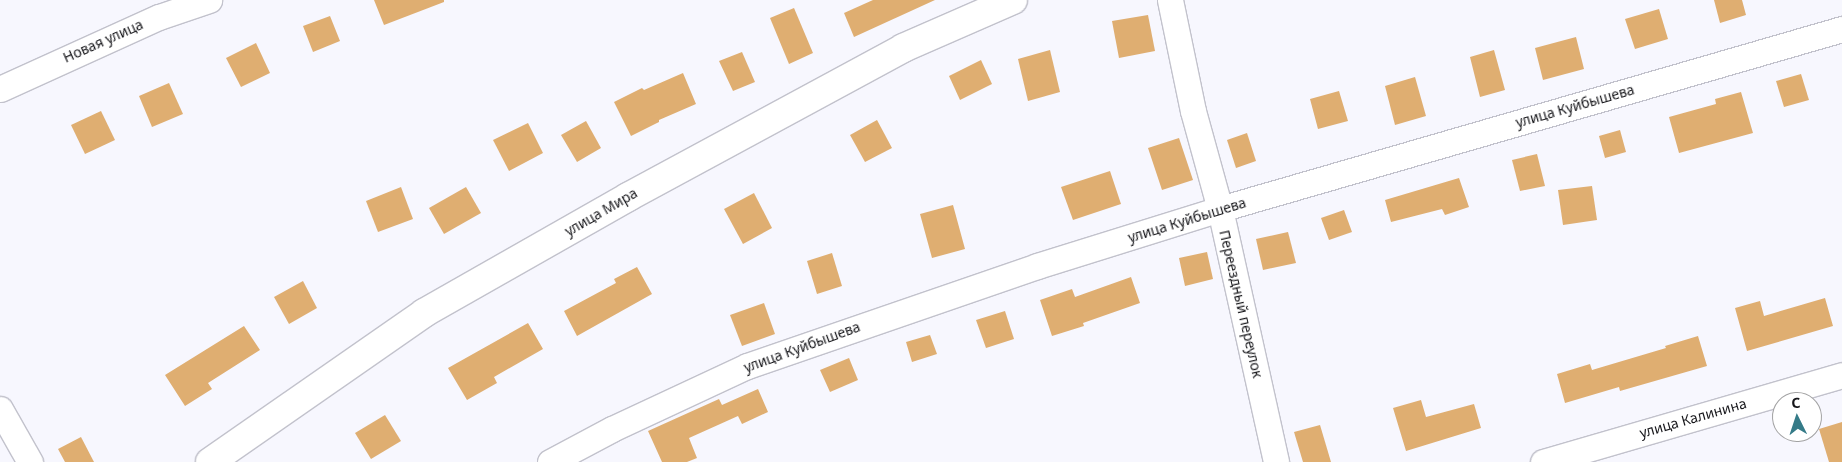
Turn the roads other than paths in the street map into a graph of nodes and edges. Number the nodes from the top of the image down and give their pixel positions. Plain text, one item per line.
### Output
1 (209, 0) edge
2 (1013, 0) edge
3 (1170, 0) edge
4 (165, 8) edge
5 (1842, 29) edge
6 (0, 89) edge
7 (1220, 209) junction
8 (1842, 375) edge
9 (0, 409) edge
10 (30, 462) edge
11 (210, 462) edge
12 (550, 462) edge
13 (1276, 462) edge
14 (1543, 462) edge

1 - 4 street, Новая улица
2 - 11 street, улица Мира
3 - 7 street, Переездный переулок
4 - 6 street, Новая улица
5 - 7 street, улица Куйбышева
7 - 12 street, улица Куйбышева
7 - 13 street, Переездный переулок
8 - 14 street, улица Калинина
9 - 10 street

